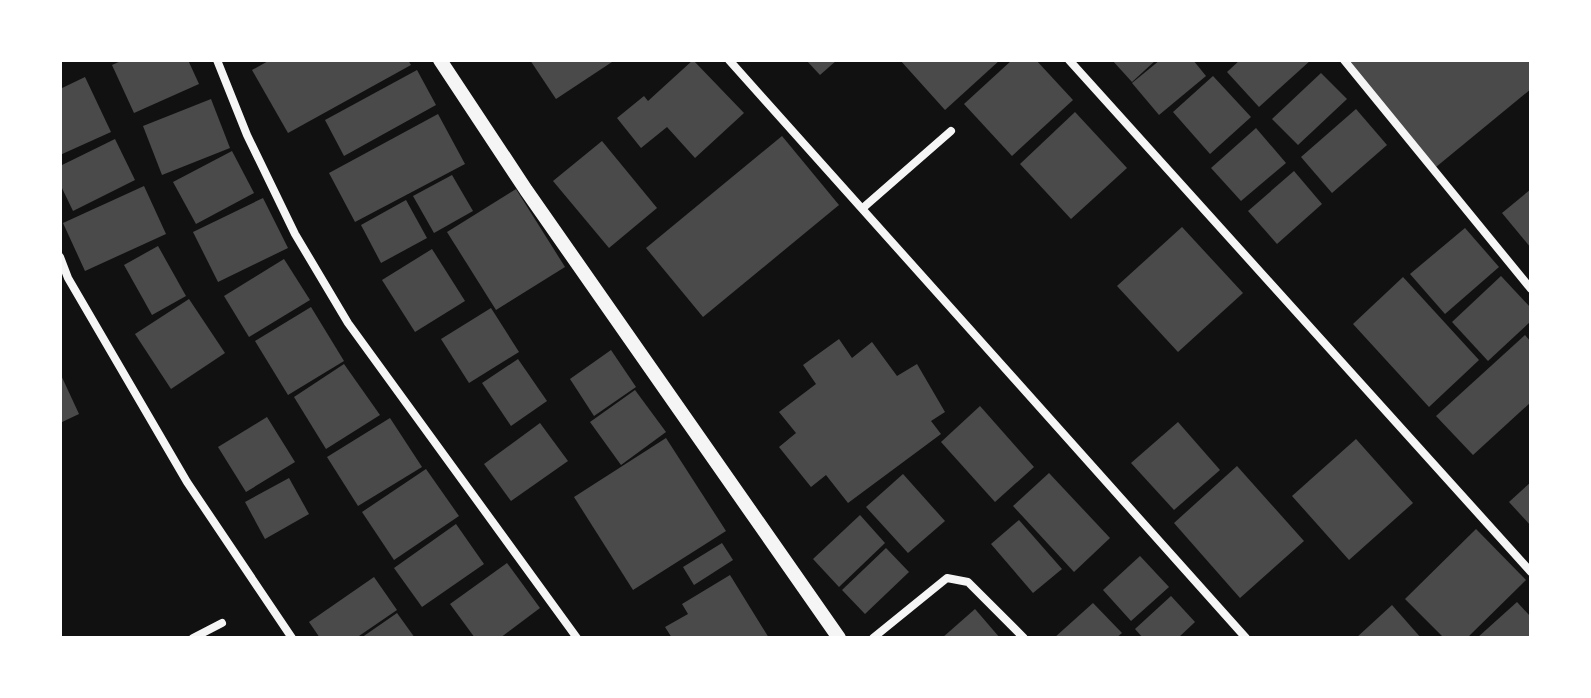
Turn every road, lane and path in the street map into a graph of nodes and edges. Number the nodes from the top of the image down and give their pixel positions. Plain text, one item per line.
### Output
1 (217, 60) edge
2 (440, 60) edge
3 (729, 60) edge
4 (1069, 60) edge
5 (1344, 60) edge
6 (951, 131) dead end
7 (864, 207) junction
8 (60, 257) edge
9 (1531, 289) edge
10 (1531, 572) edge
11 (222, 623) dead end
12 (193, 638) edge
13 (292, 638) edge
14 (577, 638) edge
15 (839, 638) edge
16 (873, 638) edge
17 (1024, 638) edge
18 (1246, 638) edge

1 - 14 street
2 - 15 street
3 - 7 street
4 - 10 street
5 - 9 street
6 - 7 street
7 - 18 street
8 - 13 street
11 - 12 street
16 - 17 street

